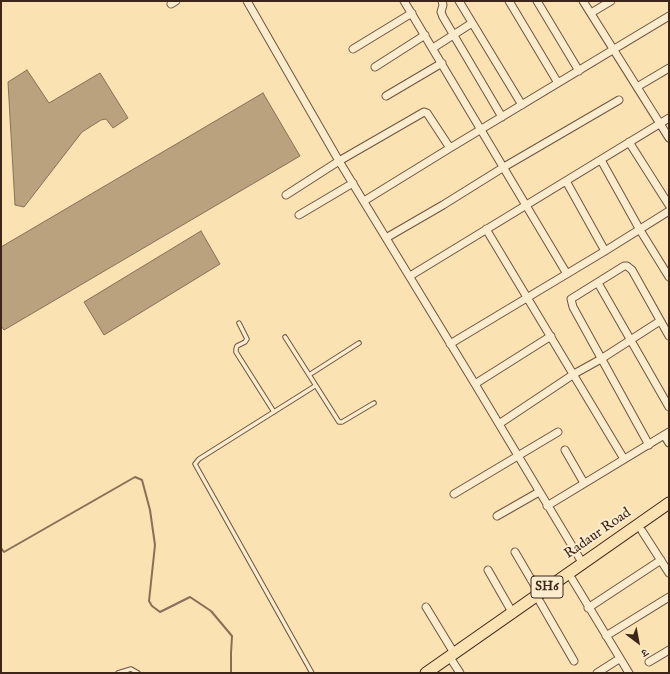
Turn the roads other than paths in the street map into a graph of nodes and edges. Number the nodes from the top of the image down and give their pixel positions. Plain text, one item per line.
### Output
1 (247, 1) edge
2 (404, 1) edge
3 (442, 1) edge
4 (459, 1) edge
5 (509, 1) edge
6 (538, 1) edge
7 (583, 1) edge
8 (611, 1) edge
9 (412, 13) junction
10 (591, 13) junction
11 (669, 16) edge
12 (472, 23) junction
13 (425, 35) junction
14 (453, 36) junction
15 (433, 48) junction
16 (353, 49) dead end
17 (614, 49) junction
18 (442, 63) junction
19 (375, 67) dead end
20 (669, 68) edge
21 (579, 70) junction
22 (558, 83) junction
23 (637, 87) junction
24 (386, 96) dead end
25 (619, 100) dead end
26 (522, 105) junction
27 (502, 117) junction
28 (669, 118) edge
29 (660, 124) junction
30 (482, 129) junction
31 (669, 138) edge
32 (629, 142) junction
33 (450, 148) junction
34 (601, 160) junction
35 (339, 161) junction
36 (504, 167) junction
37 (566, 181) junction
38 (353, 183) junction
39 (286, 195) dead end
40 (364, 201) junction
41 (527, 204) junction
42 (669, 205) edge
43 (669, 211) edge
44 (299, 215) dead end
45 (486, 228) junction
46 (640, 230) junction
47 (386, 238) junction
48 (605, 251) junction
49 (567, 274) junction
50 (410, 276) junction
51 (669, 277) edge
52 (598, 283) junction
53 (528, 297) junction
54 (660, 321) junction
55 (239, 323) dead end
56 (551, 336) junction
57 (669, 336) edge
58 (285, 337) dead end
59 (630, 340) junction
60 (359, 344) dead end
61 (450, 344) junction
62 (601, 359) junction
63 (574, 374) junction
64 (309, 375) junction
65 (475, 384) junction
66 (315, 386) junction
67 (374, 403) dead end
68 (669, 407) edge
69 (274, 412) junction
70 (499, 424) junction
71 (558, 432) dead end
72 (667, 434) edge
73 (669, 443) edge
74 (649, 445) junction
75 (565, 450) dead end
76 (517, 456) junction
77 (624, 459) junction
78 (584, 484) junction
79 (539, 492) junction
80 (454, 494) dead end
81 (669, 503) edge
82 (547, 506) junction
83 (669, 512) edge
84 (497, 516) dead end
85 (642, 531) junction
86 (514, 552) dead end
87 (661, 560) junction
88 (582, 564) junction
89 (488, 570) dead end
90 (669, 573) edge
91 (572, 579) junction
92 (539, 597) junction
93 (669, 597) edge
94 (426, 607) dead end
95 (588, 608) junction
96 (512, 612) junction
97 (606, 636) junction
98 (669, 650) edge
99 (452, 657) junction
100 (619, 659) junction
101 (574, 661) dead end
102 (649, 662) dead end
103 (118, 673) edge
104 (138, 673) edge
105 (312, 673) edge
106 (426, 673) edge
107 (437, 673) edge
108 (460, 673) edge
109 (597, 673) edge
110 (629, 673) edge

1 - 35 street
2 - 9 street
3 - 14 street
4 - 12 street
5 - 22 street
6 - 21 street
7 - 10 street
8 - 10 street
9 - 13 street
9 - 16 street
10 - 17 street
11 - 17 street
12 - 14 street
12 - 26 street
13 - 15 street
13 - 19 street
14 - 15 street
14 - 27 street
15 - 18 street
17 - 21 street
17 - 23 street
18 - 24 street
18 - 30 street
20 - 23 street
21 - 22 street
22 - 26 street
23 - 29 street
25 - 36 street
26 - 27 street
27 - 30 street
28 - 29 street
29 - 31 street
29 - 32 street
30 - 33 street
30 - 36 street
32 - 34 street
32 - 42 street
33 - 35 street
33 - 40 street
34 - 37 street
34 - 46 street
35 - 38 street
35 - 39 street
36 - 41 street
36 - 47 street
37 - 41 street
37 - 48 street
38 - 40 street
38 - 44 street
40 - 47 street
41 - 45 street
41 - 49 street
43 - 46 street
45 - 50 street
45 - 53 street
46 - 48 street
46 - 51 street
47 - 50 street
48 - 49 street
49 - 53 street
50 - 61 street
52 - 54 street
52 - 59 street
52 - 62 street
53 - 56 street
53 - 61 street
54 - 57 street
54 - 59 street
55 - 69 lane
56 - 63 street
56 - 65 street
58 - 64 lane
59 - 62 street
59 - 68 street
60 - 64 lane
61 - 65 street
62 - 63 street
62 - 74 street
63 - 70 street
63 - 77 street
64 - 66 lane
65 - 70 street
66 - 67 lane
66 - 69 lane
69 - 105 lane
70 - 76 street
71 - 76 street
72 - 73 street
72 - 74 street
74 - 77 street
75 - 78 street
76 - 79 street
76 - 80 street
77 - 78 street
78 - 82 street
79 - 82 street
79 - 84 street
81 - 88 main road, Radaur Road / SH6
82 - 88 street
83 - 85 main road, Radaur Road / SH6
85 - 87 street
85 - 91 main road, Radaur Road / SH6
86 - 92 street
87 - 90 street
87 - 95 street
88 - 92 main road, Radaur Road / SH6
89 - 96 street
91 - 92 main road, Radaur Road / SH6
91 - 95 street
92 - 96 main road, Radaur Road / SH6
92 - 99 main road, Radaur Road / SH6
92 - 101 street
93 - 97 street
94 - 99 street
95 - 97 street
96 - 99 main road, Radaur Road / SH6
97 - 100 street
98 - 102 street
99 - 106 main road, Radaur Road / SH6
99 - 107 main road, Radaur Road / SH6
99 - 108 street
100 - 109 street
100 - 110 street
103 - 104 lane

